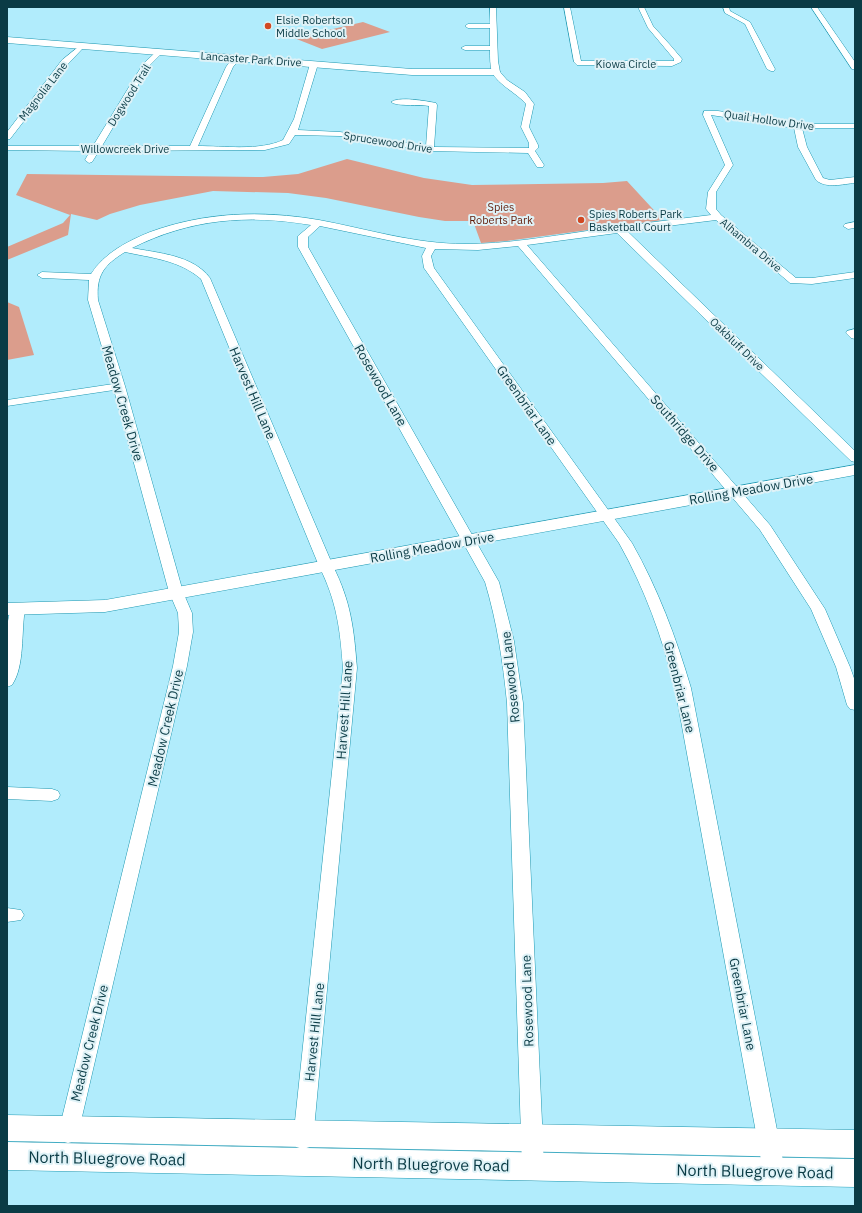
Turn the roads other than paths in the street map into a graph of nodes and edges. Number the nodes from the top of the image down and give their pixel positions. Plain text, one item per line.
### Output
1 (492, 7) edge
2 (567, 7) edge
3 (641, 7) edge
4 (726, 7) edge
5 (814, 7) edge
6 (468, 26) dead end
7 (492, 26) junction
8 (7, 41) edge
9 (82, 46) junction
10 (465, 48) dead end
11 (494, 48) junction
12 (159, 52) junction
13 (237, 58) junction
14 (314, 64) junction
15 (855, 66) edge
16 (772, 69) dead end
17 (496, 72) junction
18 (395, 102) dead end
19 (707, 113) joint
20 (798, 126) junction
21 (855, 126) edge
22 (293, 132) junction
23 (7, 137) edge
24 (7, 148) edge
25 (95, 149) junction
26 (193, 149) junction
27 (430, 149) junction
28 (531, 151) junction
29 (89, 160) dead end
30 (540, 165) dead end
31 (855, 180) edge
32 (718, 217) junction
33 (318, 223) junction
34 (620, 230) junction
35 (520, 243) junction
36 (432, 246) junction
37 (122, 249) junction
38 (42, 275) dead end
39 (855, 275) edge
40 (93, 277) junction
41 (119, 386) junction
42 (7, 403) edge
43 (855, 458) edge
44 (855, 470) edge
45 (736, 492) junction
46 (605, 516) junction
47 (469, 540) junction
48 (326, 566) junction
49 (176, 592) junction
50 (12, 609) edge
51 (7, 682) edge
52 (855, 705) edge
53 (7, 793) edge
54 (52, 795) dead end
55 (7, 1128) edge
56 (69, 1129) junction
57 (769, 1142) junction
58 (855, 1144) edge
59 (302, 1148) junction
60 (533, 1152) junction
61 (7, 1156) edge
62 (62, 1157) junction
63 (774, 1171) junction
64 (855, 1173) edge

1 - 7 street
2 - 3 street, Kiowa Circle
4 - 16 street
5 - 15 street
6 - 7 street
7 - 11 street
8 - 9 street, Lancaster Park Drive
9 - 12 street, Lancaster Park Drive
9 - 23 street, Magnolia Lane
10 - 11 street
11 - 17 street
12 - 13 street, Lancaster Park Drive
12 - 25 street, Dogwood Trail
13 - 14 street, Lancaster Park Drive
13 - 26 street
14 - 17 street, Lancaster Park Drive
14 - 22 street
17 - 28 street
18 - 27 street
19 - 20 street, Quail Hollow Drive
19 - 32 street, Alhambra Drive
20 - 21 street, Quail Hollow Drive
20 - 31 street
22 - 26 street, Willowcreek Drive
22 - 27 street, Sprucewood Drive
24 - 25 street, Willowcreek Drive
25 - 26 street, Willowcreek Drive
25 - 29 street, Dogwood Trail
27 - 28 street, Sprucewood Drive
28 - 30 street
32 - 34 street
32 - 39 street, Alhambra Drive
33 - 36 street
33 - 37 street
33 - 47 street, Rosewood Lane
34 - 35 street
34 - 43 street, Oakbluff Drive
35 - 36 street
35 - 45 street, Southridge Drive
36 - 46 street, Greenbriar Lane
37 - 40 street
37 - 48 street, Harvest Hill Lane
38 - 40 street
40 - 41 street, Meadow Creek Drive
41 - 42 street
41 - 49 street, Meadow Creek Drive
44 - 45 street, Rolling Meadow Drive
45 - 46 street, Rolling Meadow Drive
45 - 52 street, Southridge Drive
46 - 47 street, Rolling Meadow Drive
46 - 57 street, Greenbriar Lane
47 - 48 street, Rolling Meadow Drive
47 - 60 street, Rosewood Lane
48 - 49 street, Rolling Meadow Drive
48 - 59 street, Harvest Hill Lane
49 - 50 street, Rolling Meadow Drive
49 - 56 street, Meadow Creek Drive
50 - 51 street
53 - 54 street
55 - 56 street, North Bluegrove Road
56 - 59 street, North Bluegrove Road
56 - 62 street, Meadow Creek Drive
57 - 58 street, North Bluegrove Road
57 - 60 street, North Bluegrove Road
57 - 63 street, Greenbriar Lane
59 - 60 street, North Bluegrove Road
59 - 62 street, North Bluegrove Road
60 - 63 street, North Bluegrove Road
61 - 62 street, North Bluegrove Road
63 - 64 street, North Bluegrove Road

